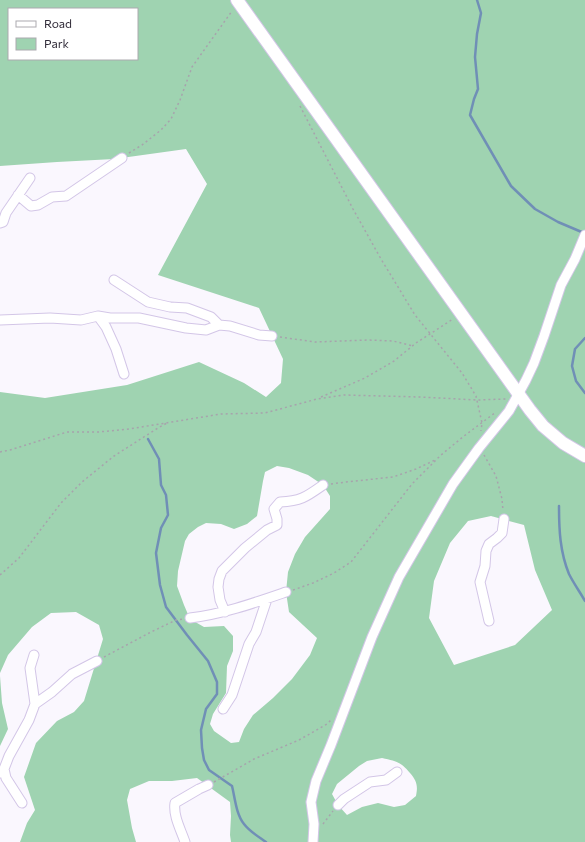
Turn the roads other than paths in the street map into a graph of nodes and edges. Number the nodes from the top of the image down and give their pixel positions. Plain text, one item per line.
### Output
1 (237, 0) edge
2 (122, 158) road end
3 (30, 178) dead end
4 (18, 195) junction
5 (0, 223) edge
6 (585, 235) edge
7 (114, 280) dead end
8 (98, 316) junction
9 (0, 320) edge
10 (219, 325) junction
11 (272, 336) road end
12 (124, 374) dead end
13 (517, 396) junction
14 (585, 456) edge
15 (323, 485) road end
16 (504, 519) road end
17 (286, 592) road end
18 (267, 599) junction
19 (225, 612) junction
20 (190, 618) road end
21 (489, 622) dead end
22 (34, 655) dead end
23 (96, 661) road end
24 (35, 704) junction
25 (223, 709) dead end
26 (2, 771) edge
27 (397, 772) dead end
28 (208, 785) road end
29 (22, 803) dead end
30 (338, 805) road end
31 (185, 842) edge
32 (313, 842) edge

1 - 13 main road
2 - 4 street
3 - 4 street
4 - 5 street
6 - 13 street
7 - 10 street
8 - 9 street
8 - 10 street
8 - 12 street
10 - 11 street
13 - 14 main road
13 - 32 street
15 - 19 street
16 - 21 street
17 - 18 street
18 - 19 street
18 - 25 street
19 - 20 street
22 - 24 street
23 - 24 street
24 - 26 street
26 - 29 street
27 - 30 street
28 - 31 street

